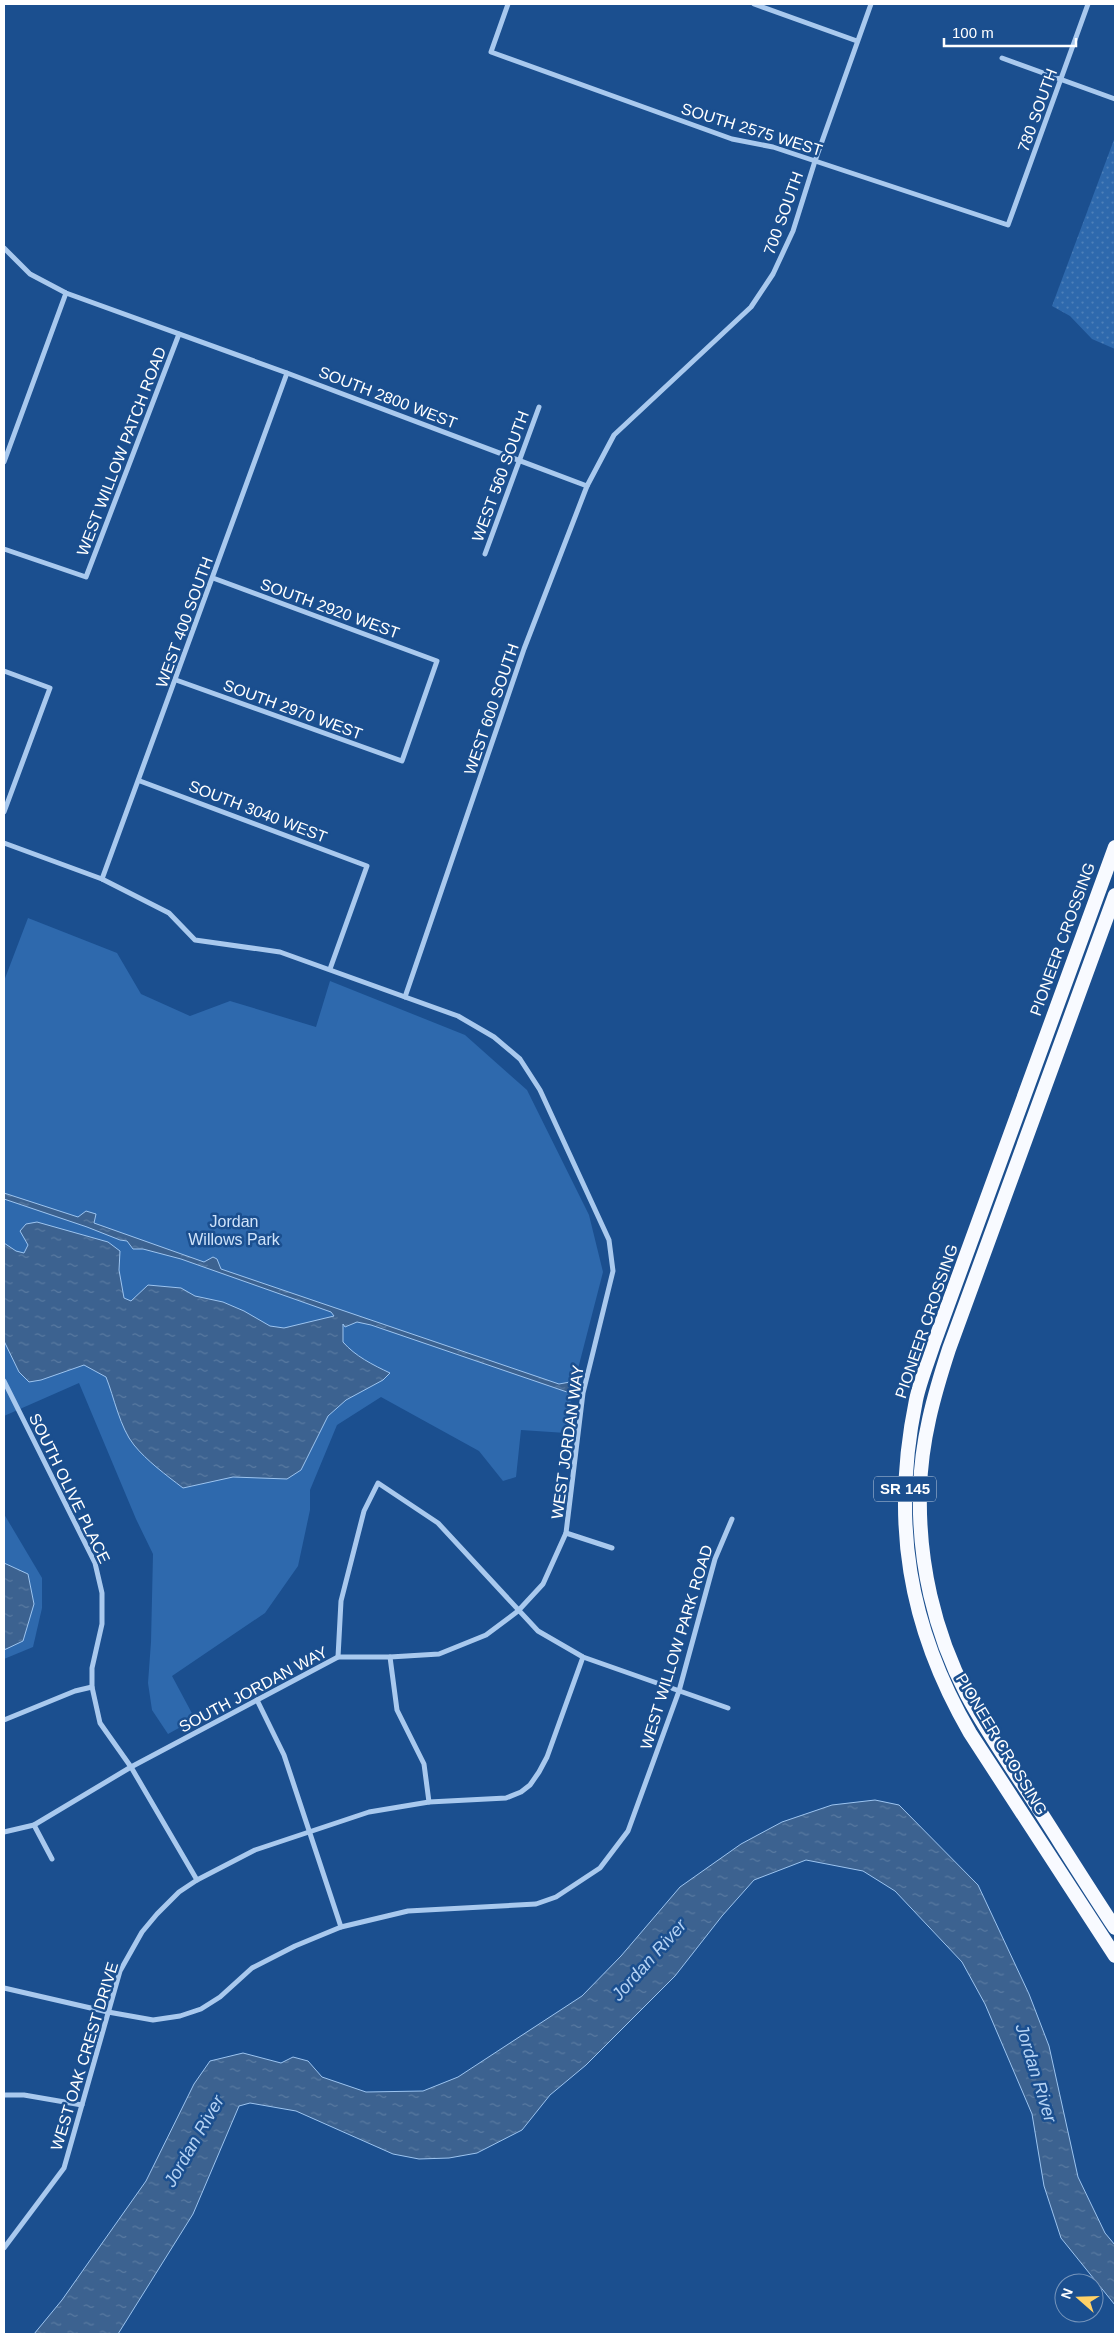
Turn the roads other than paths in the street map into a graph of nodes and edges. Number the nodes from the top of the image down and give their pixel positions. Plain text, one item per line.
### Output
1 (508, 4) edge
2 (754, 4) edge
3 (871, 4) edge
4 (1088, 4) edge
5 (857, 42) junction
6 (1002, 58) dead end
7 (1062, 80) junction
8 (1115, 99) edge
9 (815, 161) junction
10 (1008, 225) joint
11 (4, 248) edge
12 (66, 293) junction
13 (179, 334) junction
14 (287, 373) junction
15 (539, 407) dead end
16 (614, 435) joint
17 (520, 460) junction
18 (4, 462) edge
19 (587, 486) junction
20 (4, 549) edge
21 (485, 554) dead end
22 (213, 578) junction
23 (4, 670) edge
24 (176, 680) junction
25 (402, 762) joint
26 (140, 781) junction
27 (4, 812) edge
28 (4, 843) edge
29 (1115, 847) edge
30 (102, 879) junction
31 (1115, 895) edge
32 (330, 969) junction
33 (405, 997) junction
34 (4, 1381) edge
35 (732, 1519) dead end
36 (566, 1533) junction
37 (612, 1548) dead end
38 (543, 1584) joint
39 (518, 1611) junction
40 (338, 1657) junction
41 (390, 1657) junction
42 (583, 1657) junction
43 (92, 1687) junction
44 (679, 1691) junction
45 (257, 1700) junction
46 (728, 1708) dead end
47 (4, 1720) edge
48 (131, 1767) junction
49 (429, 1802) junction
50 (34, 1825) junction
51 (4, 1832) edge
52 (309, 1832) junction
53 (52, 1859) dead end
54 (197, 1880) junction
55 (341, 1928) junction
56 (1115, 1928) edge
57 (1115, 1956) edge
58 (4, 1988) edge
59 (108, 2012) junction
60 (4, 2095) edge
61 (82, 2105) junction
62 (4, 2248) edge

1 - 9 street, SOUTH 2575 WEST
2 - 5 street
3 - 5 street, 700 SOUTH
4 - 7 street, 780 SOUTH
5 - 9 street, 700 SOUTH
6 - 7 street
7 - 8 street
7 - 10 street, 780 SOUTH
9 - 10 street, SOUTH 2575 WEST
9 - 16 street, 700 SOUTH
11 - 12 street, SOUTH 2800 WEST
12 - 13 street, SOUTH 2800 WEST
12 - 18 street
13 - 14 street, SOUTH 2800 WEST
13 - 20 street, WEST WILLOW PATCH ROAD
14 - 17 street, SOUTH 2800 WEST
14 - 22 street, WEST 400 SOUTH
15 - 17 street, WEST 560 SOUTH
16 - 19 street, WEST 600 SOUTH
17 - 19 street, SOUTH 2800 WEST
17 - 21 street, WEST 560 SOUTH
19 - 33 street, WEST 600 SOUTH
22 - 24 street, WEST 400 SOUTH
22 - 25 street, SOUTH 2920 WEST
23 - 27 street
24 - 25 street, SOUTH 2970 WEST
24 - 26 street, WEST 400 SOUTH
26 - 30 street, WEST 400 SOUTH
26 - 32 street, SOUTH 3040 WEST
28 - 30 street, WEST JORDAN WAY
29 - 57 highway, PIONEER CROSSING / SR 145
30 - 32 street, WEST JORDAN WAY
31 - 56 highway, PIONEER CROSSING / SR 145
32 - 33 street, WEST JORDAN WAY
33 - 36 street, WEST JORDAN WAY
34 - 43 street, SOUTH OLIVE PLACE
35 - 44 street, WEST WILLOW PARK ROAD
36 - 37 street
36 - 38 street, WEST JORDAN WAY
38 - 39 street, SOUTH JORDAN WAY
39 - 40 street
39 - 41 street, SOUTH JORDAN WAY
39 - 42 street
40 - 41 street, SOUTH JORDAN WAY
40 - 45 street, SOUTH JORDAN WAY
41 - 49 street
42 - 44 street
42 - 49 street, WEST OAK CREST DRIVE
43 - 47 street
43 - 48 street, SOUTH OLIVE PLACE
44 - 46 street
44 - 55 street, WEST WILLOW PARK ROAD
45 - 48 street, SOUTH JORDAN WAY
45 - 52 street
48 - 50 street, SOUTH JORDAN WAY
48 - 54 street, SOUTH OLIVE PLACE
49 - 52 street, WEST OAK CREST DRIVE
50 - 51 street, SOUTH JORDAN WAY
50 - 53 street
52 - 54 street, WEST OAK CREST DRIVE
52 - 55 street
54 - 59 street, WEST OAK CREST DRIVE
55 - 59 street, WEST WILLOW PARK ROAD
58 - 59 street, WEST WILLOW PARK ROAD
59 - 61 street, WEST OAK CREST DRIVE
60 - 61 street
61 - 62 street, WEST OAK CREST DRIVE

